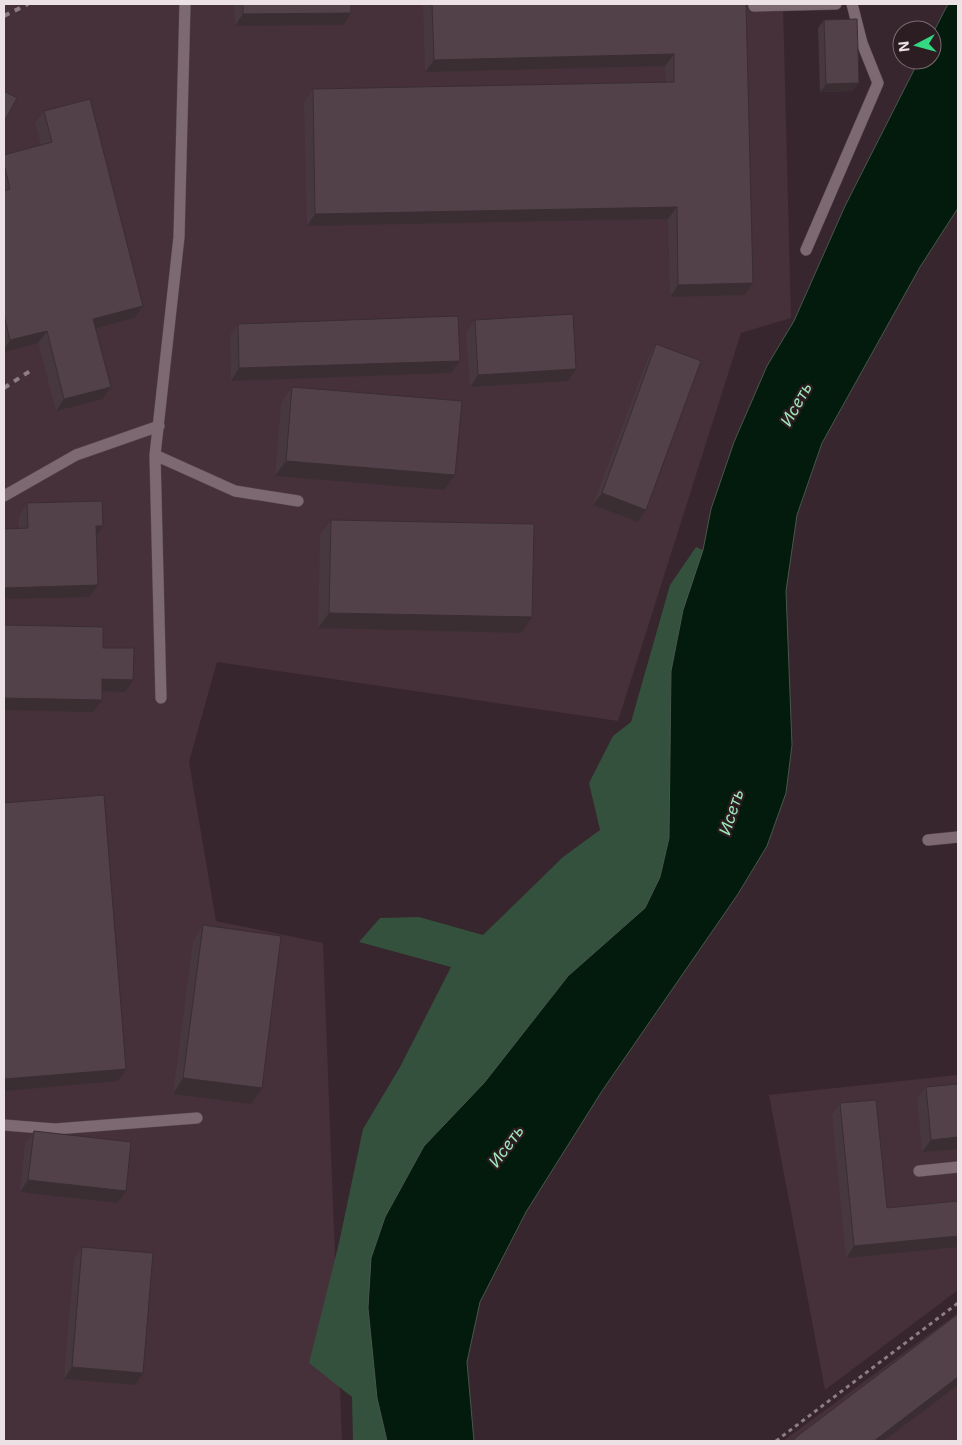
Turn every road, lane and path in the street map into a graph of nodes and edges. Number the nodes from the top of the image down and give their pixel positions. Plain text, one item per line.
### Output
1 (185, 4) edge
2 (754, 4) edge
3 (836, 4) edge
4 (852, 4) edge
5 (806, 250) dead end
6 (159, 426) junction
7 (155, 455) junction
8 (4, 496) edge
9 (298, 501) dead end
10 (161, 698) dead end
11 (958, 837) edge
12 (928, 840) dead end
13 (197, 1118) dead end
14 (4, 1125) edge
15 (958, 1167) edge
16 (919, 1171) dead end
17 (958, 1303) edge
18 (776, 1441) edge

1 - 6 lane
2 - 3 lane
4 - 5 lane
6 - 7 lane
6 - 8 lane
7 - 9 lane
7 - 10 lane
11 - 12 lane
13 - 14 lane
15 - 16 lane
17 - 18 path

